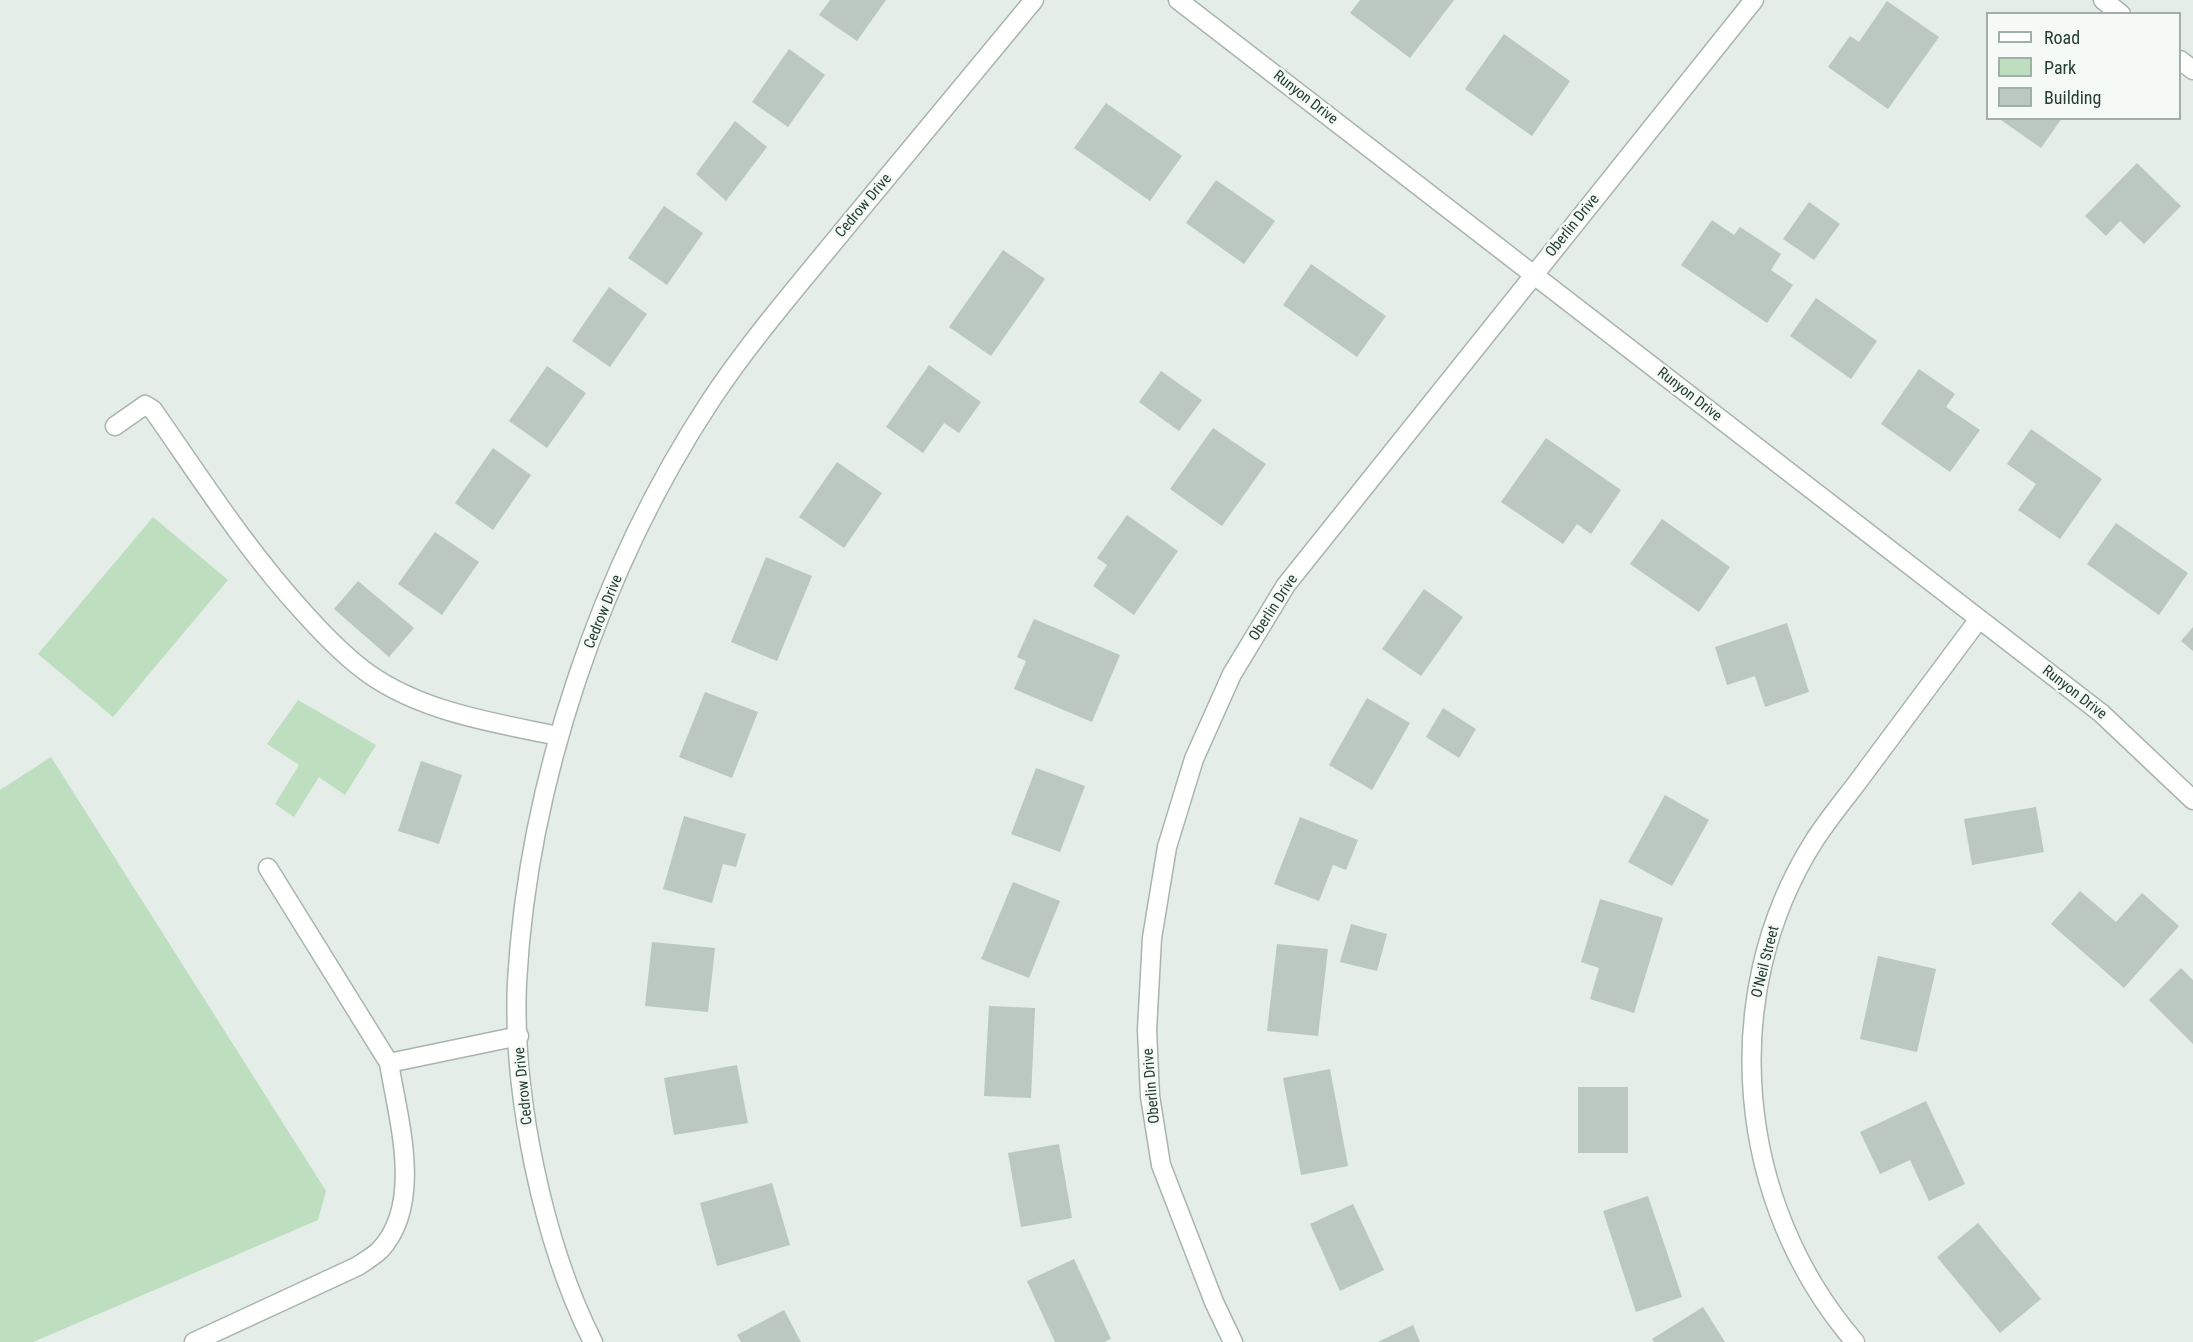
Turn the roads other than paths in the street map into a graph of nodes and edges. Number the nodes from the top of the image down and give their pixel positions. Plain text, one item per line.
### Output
1 (1034, 0) edge
2 (1178, 0) edge
3 (1754, 0) edge
4 (2103, 0) edge
5 (2118, 12) edge
6 (2181, 61) edge
7 (2193, 70) edge
8 (1534, 275) junction
9 (115, 426) dead end
10 (1979, 619) junction
11 (558, 736) junction
12 (2193, 800) edge
13 (268, 868) dead end
14 (519, 1036) junction
15 (389, 1063) junction
16 (194, 1342) edge
17 (593, 1342) edge
18 (1233, 1342) edge
19 (1855, 1342) edge

1 - 11 street, Cedrow Drive
2 - 8 street, Runyon Drive
3 - 8 street, Oberlin Drive
4 - 5 street
6 - 7 street
8 - 10 street, Runyon Drive
8 - 18 street, Oberlin Drive
9 - 11 street
10 - 12 street, Runyon Drive
10 - 19 street, O'Neil Street
11 - 14 street, Cedrow Drive
13 - 15 street
14 - 15 street
14 - 17 street, Cedrow Drive
15 - 16 street

